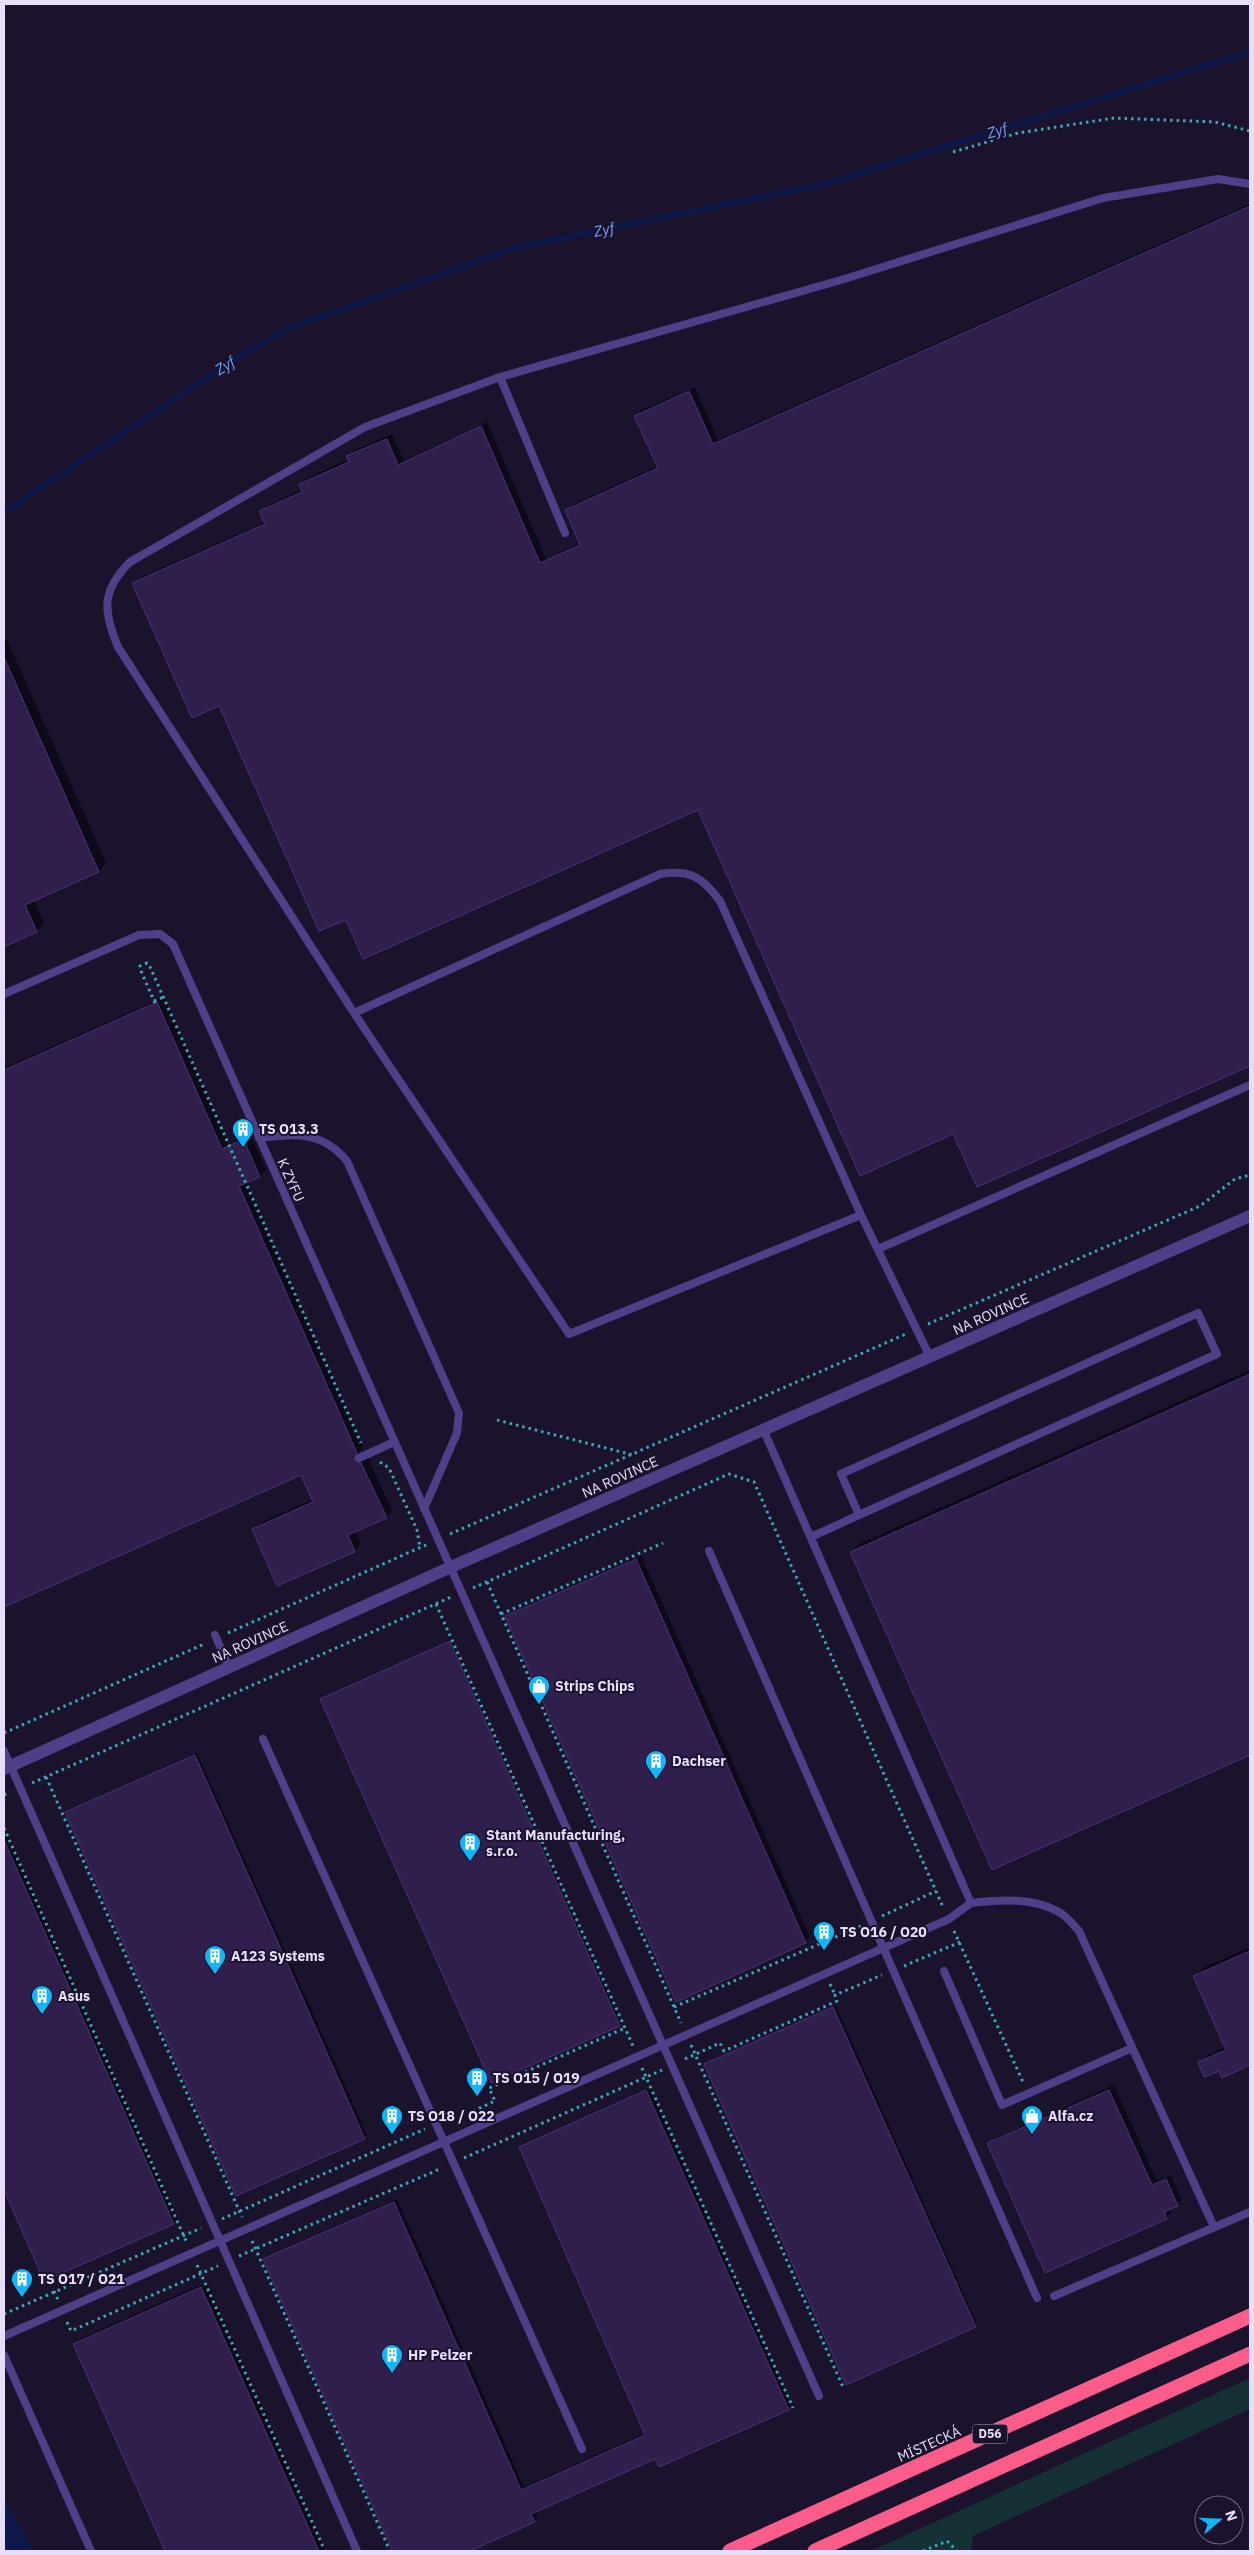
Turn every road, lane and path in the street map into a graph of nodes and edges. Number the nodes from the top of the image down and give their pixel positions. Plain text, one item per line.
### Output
1 (1250, 131) edge
2 (953, 152) dead end
3 (1250, 184) edge
4 (500, 377) junction
5 (565, 533) dead end
6 (4, 994) edge
7 (164, 997) junction
8 (354, 1013) junction
9 (1250, 1085) edge
10 (260, 1138) junction
11 (1250, 1175) edge
12 (861, 1214) junction
13 (1250, 1216) edge
14 (878, 1249) junction
15 (917, 1329) junction
16 (930, 1357) junction
17 (497, 1420) dead end
18 (764, 1431) junction
19 (394, 1442) junction
20 (362, 1456) junction
21 (634, 1456) junction
22 (424, 1509) junction
23 (860, 1515) junction
24 (811, 1537) junction
25 (438, 1540) junction
26 (664, 1543) dead end
27 (420, 1548) junction
28 (709, 1550) dead end
29 (451, 1567) junction
30 (487, 1582) junction
31 (462, 1593) junction
32 (436, 1604) junction
33 (501, 1614) junction
34 (216, 1637) junction
35 (230, 1667) junction
36 (4, 1732) edge
37 (263, 1739) dead end
38 (4, 1750) edge
39 (7, 1767) edge
40 (46, 1776) junction
41 (20, 1788) junction
42 (4, 1795) edge
43 (4, 1828) edge
44 (6, 1836) edge
45 (936, 1891) junction
46 (971, 1903) junction
47 (949, 1919) junction
48 (873, 1920) junction
49 (884, 1947) junction
50 (944, 1972) dead end
51 (837, 2001) dead end
52 (674, 2007) junction
53 (625, 2028) junction
54 (687, 2035) junction
55 (666, 2044) junction
56 (1132, 2048) junction
57 (695, 2055) junction
58 (638, 2057) junction
59 (674, 2064) junction
60 (646, 2077) junction
61 (1028, 2094) junction
62 (473, 2111) dead end
63 (445, 2142) junction
64 (454, 2162) junction
65 (1250, 2212) edge
66 (1214, 2227) junction
67 (247, 2230) junction
68 (220, 2242) junction
69 (256, 2249) junction
70 (192, 2254) junction
71 (229, 2261) junction
72 (201, 2274) junction
73 (54, 2291) dead end
74 (1054, 2296) dead end
75 (1037, 2298) dead end
76 (62, 2310) junction
77 (1250, 2316) edge
78 (4, 2336) edge
79 (1250, 2354) edge
80 (4, 2356) edge
81 (843, 2387) dead end
82 (819, 2396) dead end
83 (792, 2408) dead end
84 (582, 2448) dead end
85 (91, 2551) edge
86 (325, 2551) edge
87 (357, 2551) edge
88 (390, 2551) edge
89 (730, 2551) edge
90 (815, 2551) edge
91 (923, 2551) edge
92 (958, 2551) edge

1 - 2 path
3 - 4 lane
4 - 5 lane
4 - 8 lane
6 - 10 lane, K ZYFU
7 - 7 path
7 - 20 path
8 - 12 lane
8 - 12 lane
9 - 14 lane
10 - 19 lane, K ZYFU
10 - 22 lane
11 - 15 path
12 - 14 lane
13 - 16 street, NA ROVINCE
14 - 15 lane
15 - 16 lane
15 - 21 path
16 - 18 street, NA ROVINCE
17 - 21 path
18 - 24 lane
18 - 29 street, NA ROVINCE
19 - 20 lane
19 - 22 lane, K ZYFU
20 - 27 path
21 - 25 path
22 - 25 lane, K ZYFU
23 - 23 lane
23 - 24 lane
24 - 46 lane
25 - 27 path
25 - 29 lane, K ZYFU
26 - 33 path
27 - 34 path
28 - 48 lane
29 - 31 lane, K ZYFU
29 - 35 street, NA ROVINCE
30 - 31 path
30 - 33 path
30 - 45 path
31 - 32 path
31 - 55 lane, K ZYFU
32 - 40 path
32 - 53 path
33 - 52 path
34 - 35 lane
34 - 36 path
35 - 39 street, NA ROVINCE
37 - 63 lane
38 - 39 lane
39 - 41 lane
40 - 41 path
40 - 67 path
41 - 42 path
41 - 68 lane
43 - 44 path
44 - 70 path
45 - 47 path
45 - 48 path
46 - 47 lane
46 - 56 lane
47 - 49 lane
47 - 61 path
48 - 49 lane
48 - 52 path
49 - 54 lane
49 - 75 lane
50 - 61 lane
51 - 57 path
52 - 54 path
53 - 58 path
53 - 62 path
54 - 55 lane
54 - 57 path
55 - 58 lane
55 - 59 lane, K ZYFU
56 - 61 lane
56 - 66 lane
57 - 59 path
57 - 81 path
58 - 60 path
58 - 63 lane
59 - 60 path
59 - 82 lane, K ZYFU
60 - 64 path
60 - 83 path
63 - 64 lane
63 - 67 lane
64 - 69 path
64 - 84 lane
65 - 66 lane
66 - 74 lane
67 - 68 lane
67 - 69 path
68 - 70 lane
68 - 71 lane
69 - 71 path
69 - 88 path
70 - 72 path
70 - 76 lane
71 - 72 path
71 - 87 lane
72 - 76 path
72 - 86 path
73 - 76 path
76 - 78 lane
77 - 89 highway, MÍSTECKÁ / D56
79 - 90 highway, D56
80 - 85 lane
91 - 92 path

